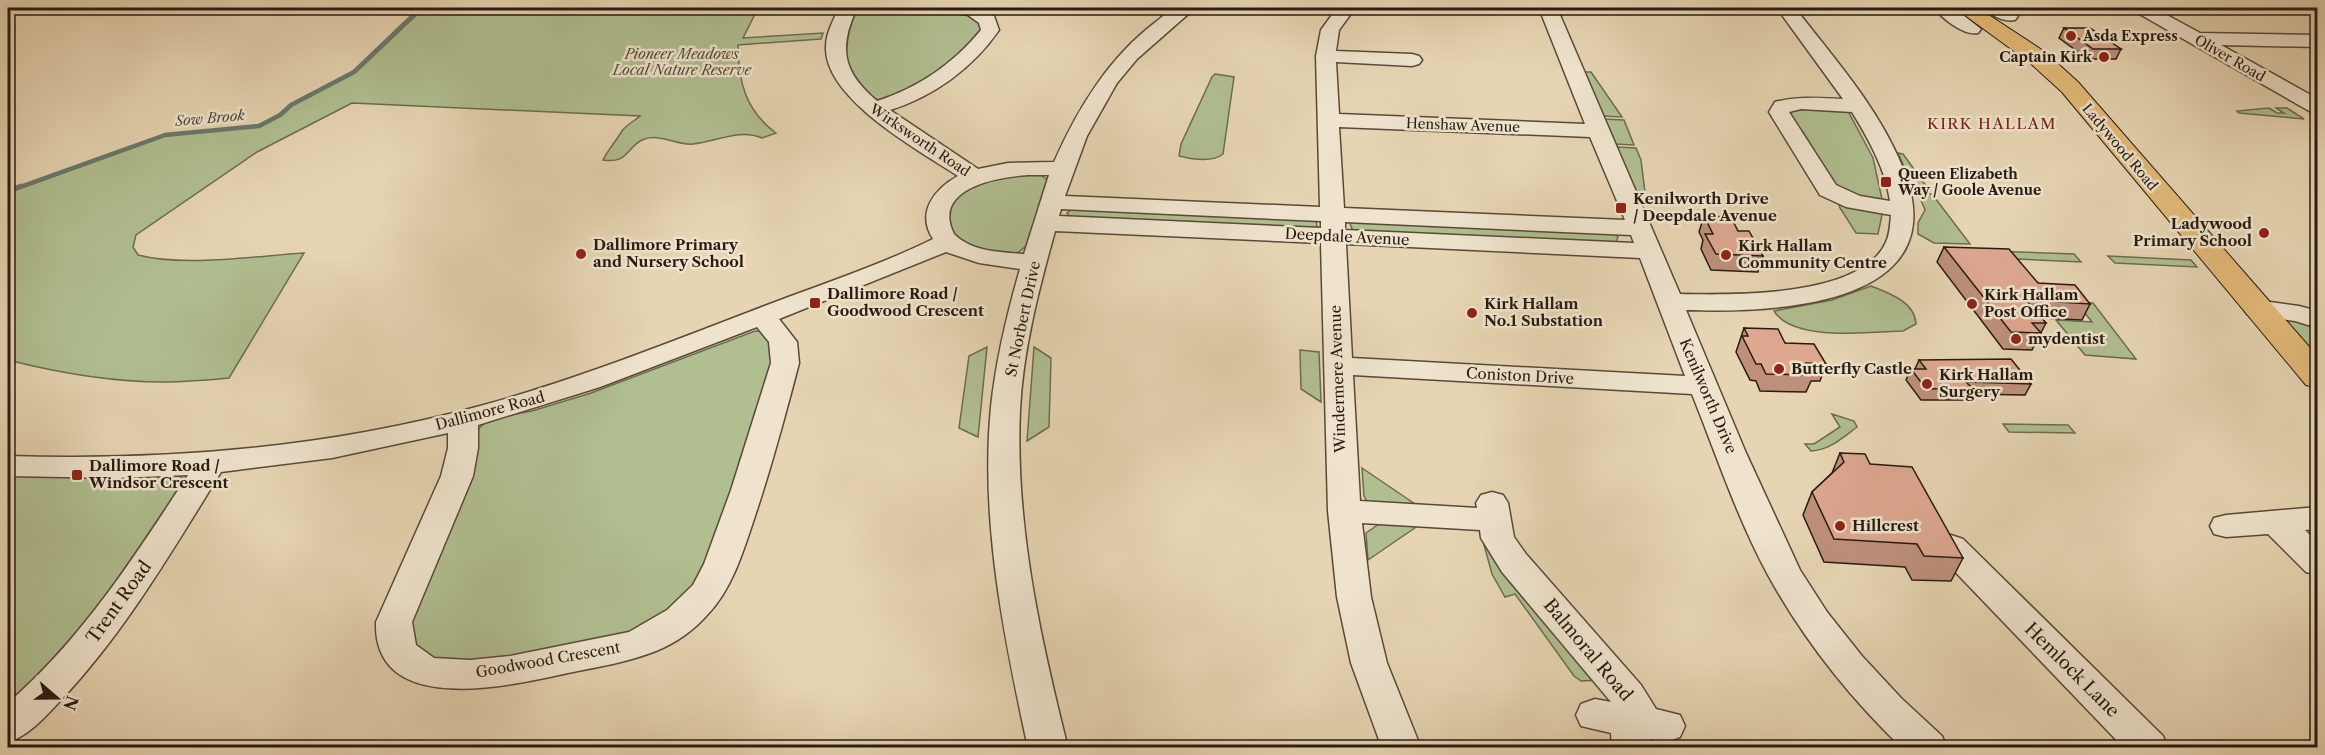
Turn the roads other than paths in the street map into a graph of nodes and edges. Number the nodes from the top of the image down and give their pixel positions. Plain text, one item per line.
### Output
1 (848, 8) edge
2 (957, 8) edge
3 (1186, 8) edge
4 (1346, 8) edge
5 (1548, 8) edge
6 (1786, 8) edge
7 (1942, 8) edge
8 (2142, 8) edge
9 (1964, 21) edge
10 (2197, 39) junction
11 (2318, 41) edge
12 (1326, 56) junction
13 (1412, 60) dead end
14 (1858, 106) junction
15 (2318, 108) edge
16 (873, 109) junction
17 (1329, 120) junction
18 (1597, 131) junction
19 (1061, 169) junction
20 (975, 177) junction
21 (1902, 210) junction
22 (1048, 213) junction
23 (1333, 225) junction
24 (1640, 228) junction
25 (947, 242) junction
26 (1649, 250) junction
27 (1034, 262) junction
28 (1669, 301) junction
29 (2256, 308) junction
30 (763, 318) junction
31 (2318, 320) edge
32 (1337, 366) junction
33 (2318, 378) edge
34 (1704, 386) junction
35 (463, 419) junction
36 (211, 464) junction
37 (8, 466) edge
38 (1344, 511) junction
39 (2318, 518) edge
40 (2276, 522) junction
41 (2226, 526) dead end
42 (1950, 547) edge
43 (2318, 563) edge
44 (8, 726) edge
45 (1633, 726) edge
46 (1048, 747) edge
47 (1402, 747) edge
48 (1928, 747) edge
49 (2149, 747) edge

1 - 16 street, Wirksworth Road
2 - 16 street
3 - 19 street, St Norbert Drive
4 - 12 street, Windermere Avenue
5 - 18 street, Kenilworth Drive
6 - 14 street
7 - 9 street, Ladywood Road
8 - 10 street, Oliver Road
9 - 29 main road, Ladywood Road
10 - 11 street
10 - 15 street, Oliver Road
12 - 13 street
12 - 17 street, Windermere Avenue
14 - 21 street
14 - 21 street
16 - 20 street, Wirksworth Road
17 - 18 street, Henshaw Avenue
17 - 23 street, Windermere Avenue
18 - 24 street, Kenilworth Drive
19 - 20 street
19 - 22 street, St Norbert Drive
20 - 25 street
21 - 28 street
22 - 23 street, Deepdale Avenue
22 - 27 street, St Norbert Drive
23 - 24 street, Deepdale Avenue
23 - 26 street, Deepdale Avenue
23 - 32 street, Windermere Avenue
24 - 26 street, Kenilworth Drive
25 - 27 street
25 - 30 street, Dallimore Road
26 - 28 street, Kenilworth Drive
27 - 46 street, St Norbert Drive
28 - 34 street, Kenilworth Drive
29 - 31 street
29 - 33 main road, Ladywood Road
30 - 35 street, Dallimore Road
30 - 35 street, Goodwood Crescent
32 - 34 street, Coniston Drive
32 - 38 street, Windermere Avenue
34 - 48 street, Kenilworth Drive
35 - 36 street, Dallimore Road
36 - 37 street, Dallimore Road
36 - 44 street, Trent Road
38 - 45 street, Balmoral Road
38 - 47 street, Windermere Avenue
39 - 40 street
40 - 41 street
40 - 43 street
42 - 49 street, Hemlock Lane

